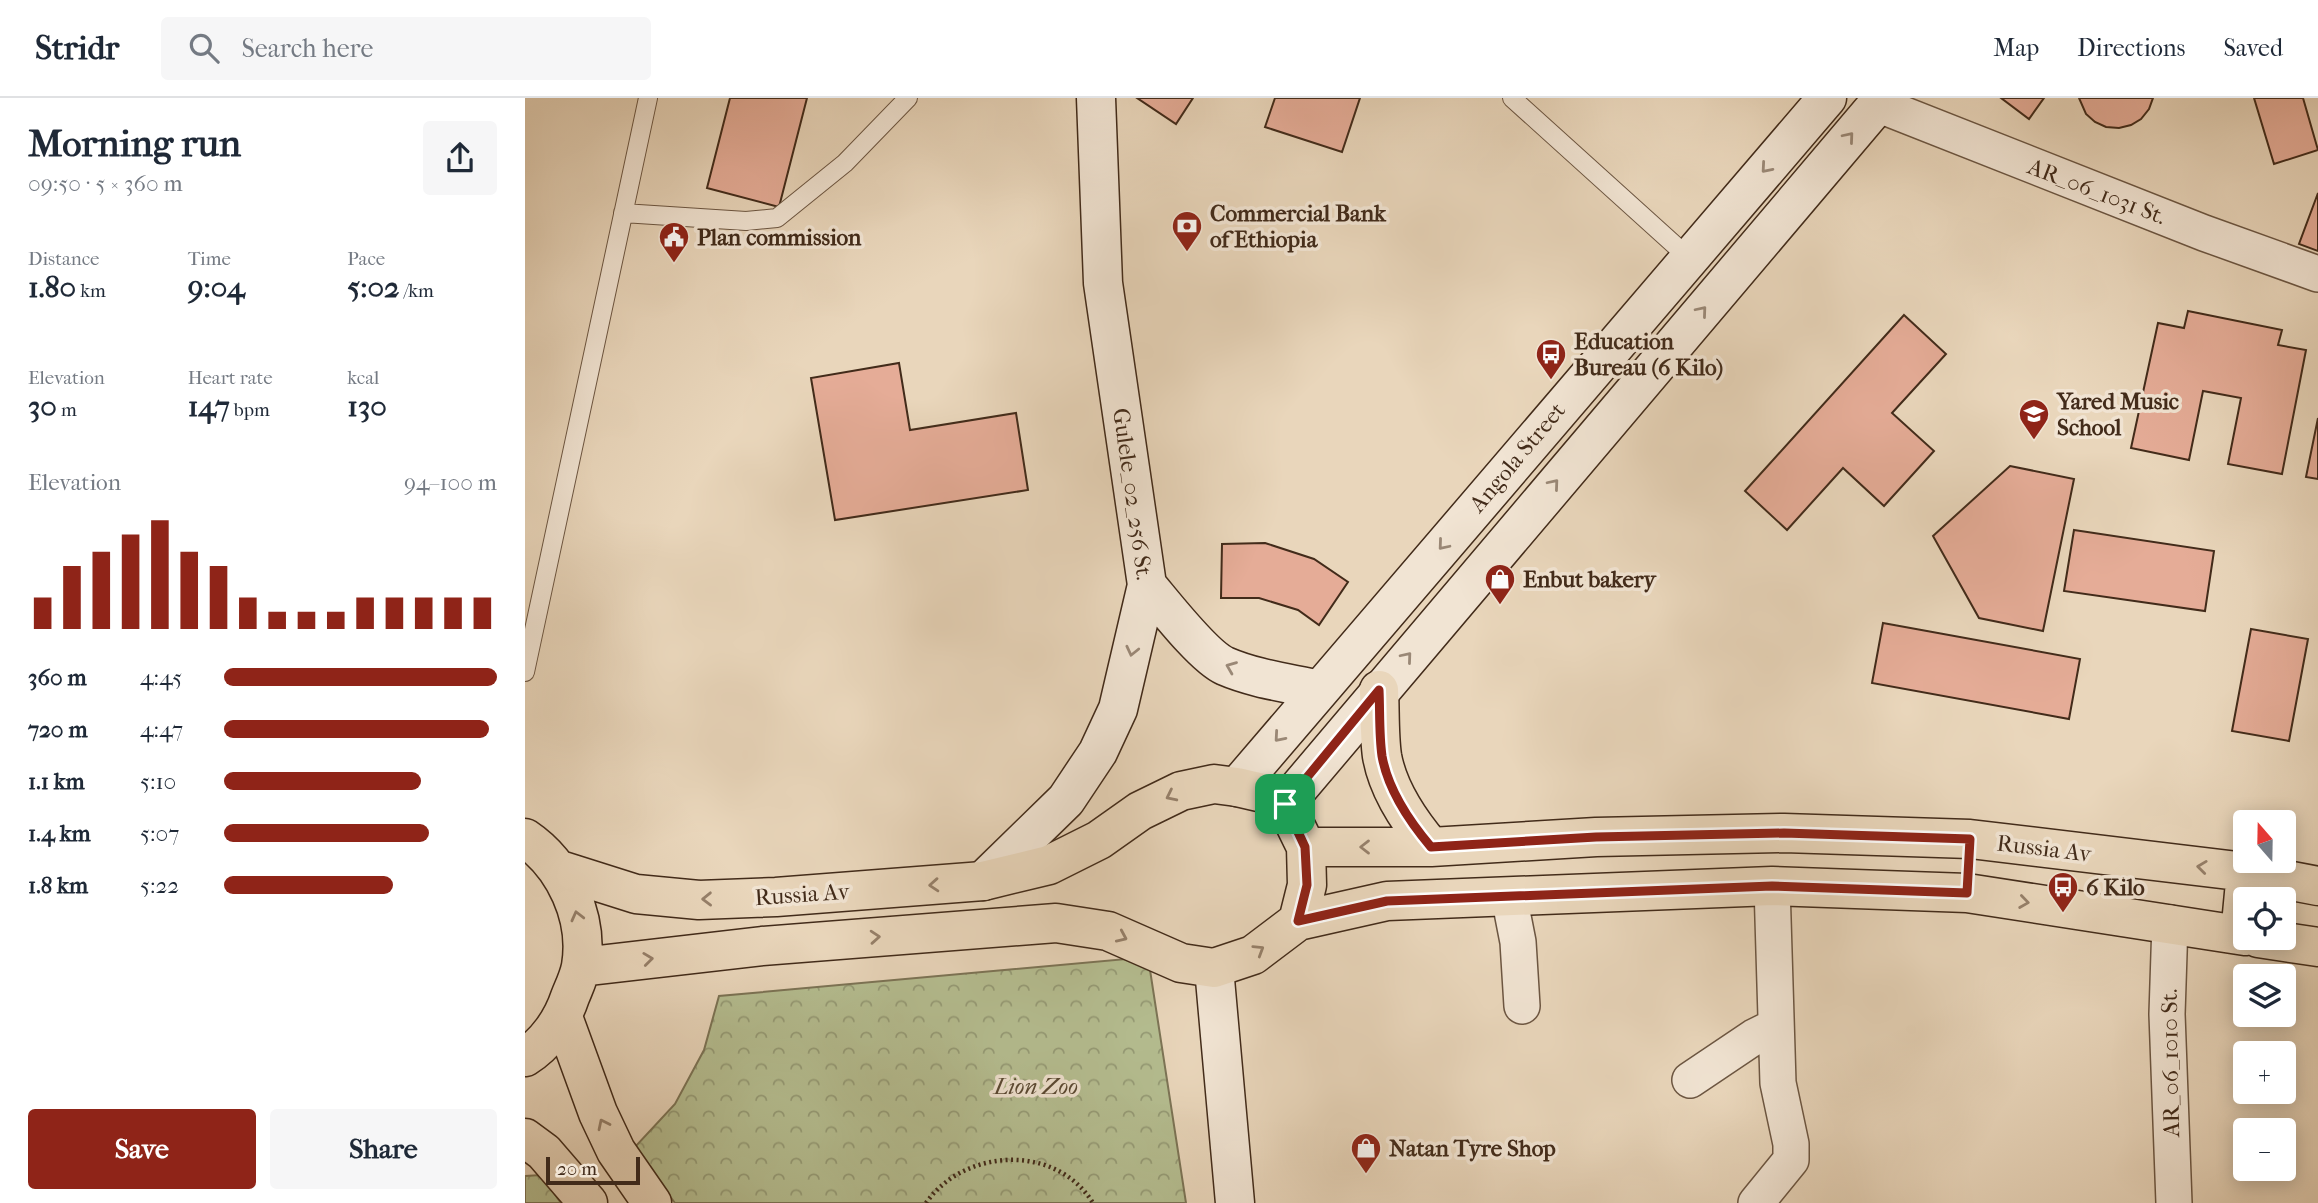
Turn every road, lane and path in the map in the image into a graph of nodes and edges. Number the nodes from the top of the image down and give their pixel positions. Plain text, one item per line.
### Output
1 (648, 98) edge
2 (908, 98) edge
3 (1096, 98) edge
4 (1512, 98) edge
5 (1827, 98) edge
6 (1880, 101) edge
7 (624, 213) junction
8 (1689, 258) junction
9 (2318, 274) edge
10 (1147, 584) junction
11 (525, 672) edge
12 (1320, 690) junction
13 (1379, 690) junction
14 (1237, 786) junction
15 (1285, 804) junction
16 (525, 838) edge
17 (1970, 839) junction
18 (1305, 847) junction
19 (1431, 847) junction
20 (557, 869) junction
21 (2233, 870) edge
22 (2252, 873) edge
23 (982, 881) junction
24 (2318, 885) edge
25 (1772, 886) junction
26 (1967, 893) junction
27 (1509, 896) junction
28 (1298, 921) junction
29 (2170, 923) junction
30 (2233, 934) edge
31 (2296, 944) edge
32 (2318, 947) edge
33 (581, 967) junction
34 (1214, 968) junction
35 (1522, 1006) dead end
36 (563, 1017) junction
37 (1776, 1026) junction
38 (525, 1057) edge
39 (1690, 1080) dead end
40 (525, 1138) edge
41 (589, 1203) edge
42 (652, 1203) edge
43 (926, 1203) edge
44 (1093, 1203) edge
45 (1235, 1203) edge
46 (1756, 1203) edge
47 (2174, 1203) edge

1 - 7 lane
2 - 7 lane
3 - 10 main road, Gulele_02_256 St.
4 - 8 lane
5 -> 8 main road, Angola Street
6 - 9 street, AR_06_1031 St.
13 -> 6 main road
7 - 11 lane
8 -> 12 main road, Angola Street
12 -> 10 main road
10 -> 23 main road, Gulele_02_256 St.
12 -> 14 main road, Angola Street
13 - 15 main road
13 - 19 main road
14 - 15 main road, Russia Av
14 -> 23 main road, Russia Av
15 - 18 main road
16 - 20 main road
17 - 19 main road, Russia Av
21 -> 17 main road, Russia Av
17 - 26 main road
19 -> 18 main road, Russia Av
18 - 28 main road
23 -> 20 main road, Russia Av
33 -> 20 main road
22 - 24 main road, Russia Av
25 - 26 main road
25 - 27 main road
25 - 37 street
26 -> 29 main road
27 - 28 main road
27 - 35 street
34 -> 28 main road
29 - 30 main road
29 - 47 street, AR_06_1010 St.
31 - 32 main road
33 -> 34 main road
33 - 36 main road
34 - 45 main road
36 - 38 main road
42 -> 36 main road
37 - 39 street
37 - 46 street
40 - 41 main road
43 - 44 path

